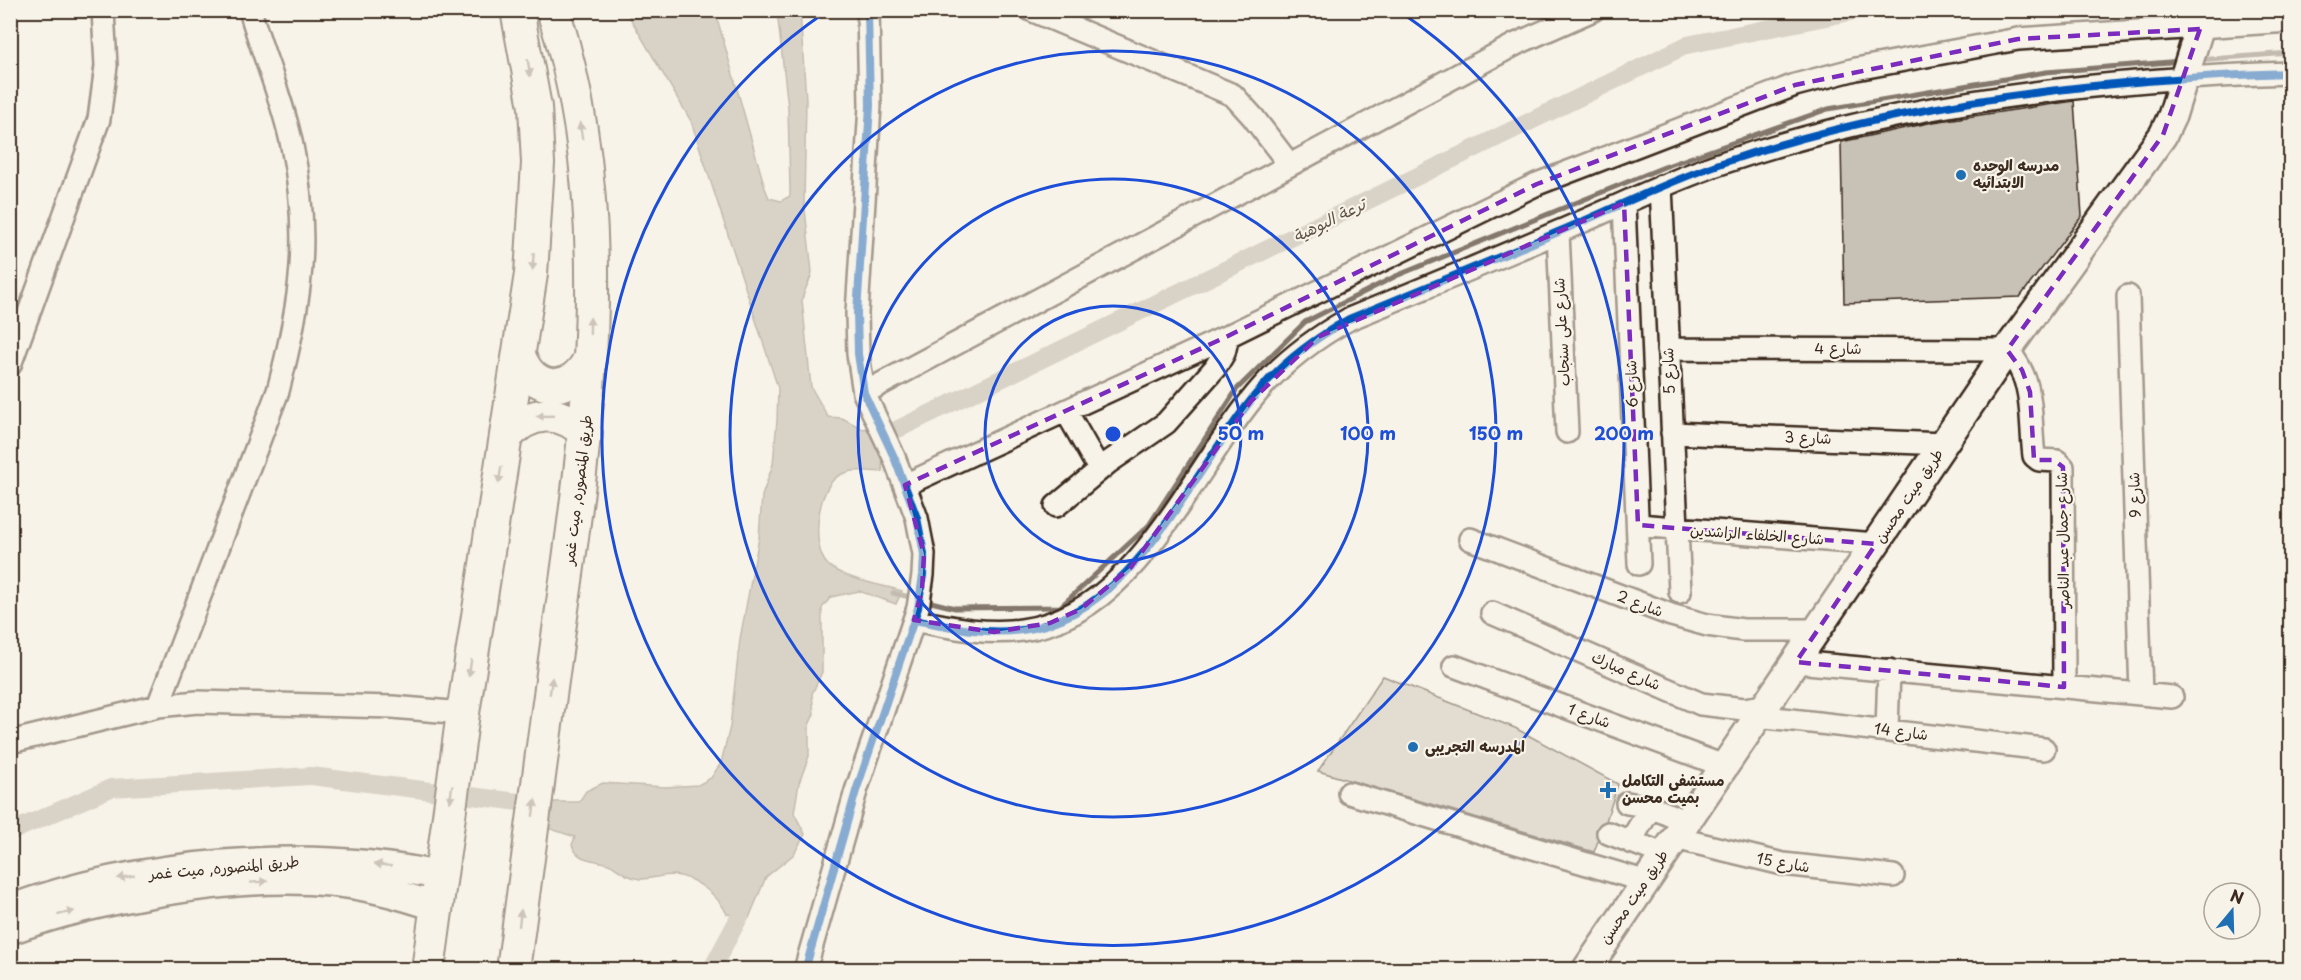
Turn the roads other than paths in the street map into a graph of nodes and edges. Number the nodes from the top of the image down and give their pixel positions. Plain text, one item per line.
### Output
1 (103, 10) edge
2 (250, 10) edge
3 (517, 10) edge
4 (553, 10) edge
5 (868, 10) edge
6 (1031, 10) edge
7 (1593, 10) edge
8 (2290, 21) edge
9 (2202, 22) edge
10 (2290, 73) edge
11 (2185, 76) junction
12 (1289, 164) junction
13 (1661, 186) junction
14 (1624, 203) junction
15 (1558, 232) junction
16 (2128, 296) dead end
17 (1228, 336) junction
18 (1668, 349) junction
19 (2007, 350) junction
20 (520, 358) junction
21 (590, 360) junction
22 (10, 365) edge
23 (864, 393) junction
24 (1066, 411) junction
25 (1567, 432) dead end
26 (1672, 433) junction
27 (586, 434) junction
28 (506, 437) junction
29 (1944, 444) junction
30 (1099, 470) junction
31 (905, 485) junction
32 (1056, 506) dead end
33 (1638, 525) junction
34 (1676, 528) junction
35 (1470, 539) dead end
36 (1876, 544) junction
37 (1639, 564) dead end
38 (1680, 592) dead end
39 (918, 606) junction
40 (1492, 613) dead end
41 (1817, 630) junction
42 (1796, 662) junction
43 (1454, 666) dead end
44 (1889, 670) junction
45 (2064, 687) junction
46 (2141, 694) junction
47 (2172, 697) dead end
48 (158, 706) junction
49 (1762, 711) junction
50 (461, 724) junction
51 (1887, 730) junction
52 (10, 742) edge
53 (2044, 749) dead end
54 (1724, 766) junction
55 (1349, 793) dead end
56 (1627, 803) dead end
57 (1650, 807) junction
58 (1608, 833) dead end
59 (1674, 838) junction
60 (1630, 842) junction
61 (441, 867) junction
62 (1893, 876) dead end
63 (1644, 881) junction
64 (437, 907) junction
65 (10, 909) edge
66 (10, 930) edge
67 (428, 969) edge
68 (513, 969) edge
69 (806, 969) edge
70 (1586, 969) edge

1 - 22 street
2 - 48 street
3 -> 20 highway
21 -> 4 highway, طريق المنصوره, ميت غمر
5 - 23 street
6 - 12 street
7 - 12 street
8 - 9 street
9 - 11 main road, طريق ميت محسن
9 - 17 street
10 - 11 street
11 - 13 street
11 - 19 main road, طريق ميت محسن
12 - 23 street
13 - 14 street
13 - 18 street, شارع 5
14 - 15 street
14 - 33 street, شارع 6
15 - 25 street, شارع على سنجاب
15 - 39 street
16 - 46 street, شارع 9
17 - 24 street
17 - 30 street
18 - 19 street, شارع 4
18 - 26 street, شارع 5
19 - 29 main road, طريق ميت محسن
19 - 45 street, شارع جمال عبد الناصر
20 - 21 highway
20 - 28 highway
21 - 27 highway, طريق المنصوره, ميت غمر
23 - 31 street
24 - 30 street
24 - 31 street
26 - 29 street, شارع 3
26 - 34 street, شارع 5
27 -> 28 highway
68 -> 27 highway, طريق المنصوره, ميت غمر
28 -> 50 highway
29 - 36 main road, طريق ميت محسن
30 - 32 street
31 - 39 street
33 - 34 street, شارع الخلفاء الراشدين
33 - 37 street, شارع 6
34 - 36 street, شارع الخلفاء الراشدين
34 - 38 street, شارع 5
35 - 41 street, شارع 2
36 - 41 main road, طريق ميت محسن
39 - 69 street
40 - 49 street, شارع مبارك
41 - 42 main road, طريق ميت محسن
42 - 44 street
42 - 49 main road, طريق ميت محسن
43 - 54 street, شارع 1
44 - 45 street
44 - 51 street
45 - 46 street
46 - 47 street
48 - 50 street
48 - 52 street
49 - 51 street, شارع 14
49 - 54 main road, طريق ميت محسن
50 -> 61 highway
51 - 53 street, شارع 14
54 - 59 main road, طريق ميت محسن
55 - 63 street
56 - 57 street
57 - 59 street
57 - 60 street
58 - 60 street
59 - 60 street
59 - 62 street, شارع 15
59 - 63 main road, طريق ميت محسن
61 - 64 highway
61 -> 65 main road, طريق المنصوره, ميت غمر
63 - 70 main road, طريق ميت محسن
66 -> 64 main road, طريق المنصوره, ميت غمر
64 - 67 highway

